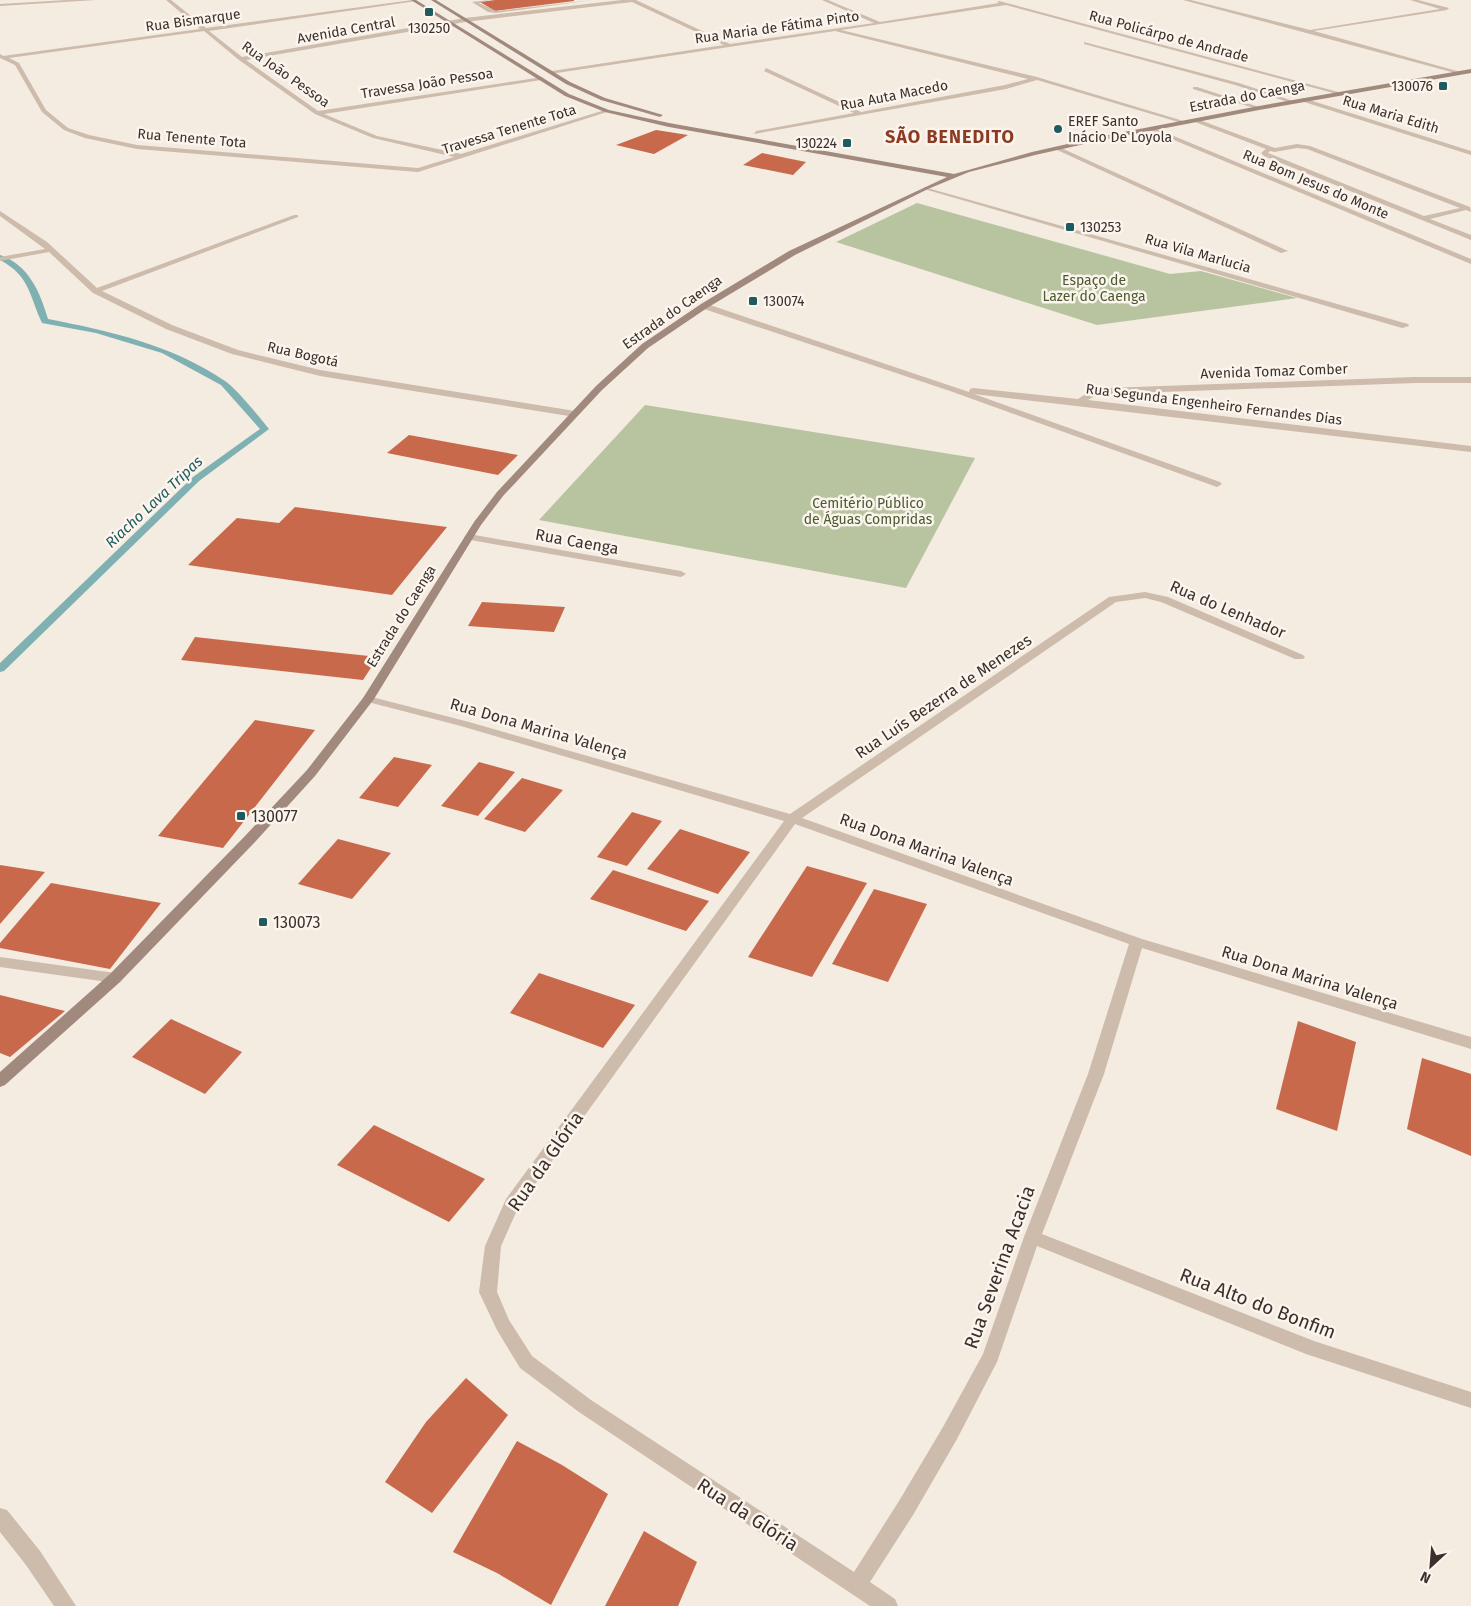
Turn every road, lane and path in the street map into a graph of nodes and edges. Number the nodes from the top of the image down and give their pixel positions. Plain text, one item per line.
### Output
1 (94, 0) edge
2 (168, 0) edge
3 (414, 0) edge
4 (433, 0) edge
5 (487, 0) edge
6 (591, 0) edge
7 (633, 0) edge
8 (824, 0) edge
9 (994, 0) edge
10 (1185, 0) edge
11 (1412, 0) edge
12 (472, 1) edge
13 (1005, 4) junction
14 (0, 6) edge
15 (466, 20) junction
16 (450, 23) junction
17 (879, 23) junction
18 (206, 30) junction
19 (837, 31) junction
20 (1308, 31) junction
21 (1086, 43) dead end
22 (728, 45) junction
23 (2, 56) edge
24 (241, 60) junction
25 (766, 70) dead end
26 (1470, 71) edge
27 (552, 73) junction
28 (1461, 73) junction
29 (541, 78) junction
30 (1035, 78) junction
31 (1195, 88) dead end
32 (1339, 93) junction
33 (1303, 100) junction
34 (1293, 102) junction
35 (1259, 108) junction
36 (608, 111) junction
37 (317, 113) junction
38 (861, 114) junction
39 (664, 116) dead end
40 (1197, 120) junction
41 (691, 121) dead end
42 (1187, 123) junction
43 (1152, 129) junction
44 (756, 133) junction
45 (1057, 148) junction
46 (1274, 150) junction
47 (1471, 153) edge
48 (462, 157) junction
49 (418, 170) joint
50 (967, 171) junction
51 (954, 176) junction
52 (926, 188) junction
53 (1469, 209) edge
54 (0, 213) edge
55 (296, 216) dead end
56 (1422, 218) junction
57 (1471, 238) edge
58 (50, 250) junction
59 (1284, 251) dead end
60 (0, 259) edge
61 (1471, 262) edge
62 (96, 291) junction
63 (704, 306) junction
64 (1405, 326) dead end
65 (1471, 380) edge
66 (953, 389) junction
67 (1080, 402) junction
68 (575, 414) junction
69 (1471, 449) edge
70 (1217, 484) dead end
71 (468, 537) junction
72 (681, 574) dead end
73 (1113, 599) joint
74 (1299, 657) dead end
75 (368, 699) junction
76 (792, 819) junction
77 (1137, 942) junction
78 (0, 962) edge
79 (115, 978) junction
80 (1471, 1043) edge
81 (0, 1081) edge
82 (1032, 1236) junction
83 (1471, 1400) edge
84 (0, 1516) edge
85 (856, 1586) junction
86 (66, 1606) edge
87 (888, 1606) edge

1 - 14 street
2 - 18 street, Rua João Pessoa
3 - 16 main road
3 - 18 street, Rua Bismarque
4 - 15 main road
5 - 12 street
6 - 12 street
7 - 15 street, Avenida Central
7 - 22 street
8 - 17 street
9 - 13 street, Rua Policárpo de Andrade
10 - 20 street
11 - 20 street
13 - 17 street, Rua Maria de Fátima Pinto
13 - 32 street, Rua Policárpo de Andrade
15 - 16 street, Avenida Central
15 - 27 main road
16 - 24 street, Avenida Central
16 - 29 main road
17 - 19 street, Rua Maria de Fátima Pinto
18 - 23 street, Rua Bismarque
18 - 24 street, Rua João Pessoa
19 - 22 street, Rua Maria de Fátima Pinto
19 - 30 street, Rua Auta Macedo
20 - 28 street
21 - 34 street
22 - 27 street, Rua Maria de Fátima Pinto
23 - 49 street, Rua Tenente Tota
24 - 37 street, Rua João Pessoa
25 - 38 street
26 - 28 main road, Estrada do Caenga
27 - 39 main road
28 - 32 main road, Estrada do Caenga
29 - 36 main road
29 - 37 street, Travessa João Pessoa
30 - 38 street, Rua Auta Macedo
30 - 42 street, Rua Auta Macedo
31 - 35 street
32 - 33 main road, Estrada do Caenga
33 - 34 main road, Estrada do Caenga
33 - 47 street, Rua Maria Edith
34 - 35 main road, Estrada do Caenga
35 - 40 main road, Estrada do Caenga
36 - 48 street, Travessa Tenente Tota
36 - 51 main road
37 - 48 street, Rua João Pessoa
38 - 44 street, Rua Auta Macedo
40 - 42 main road, Estrada do Caenga
40 - 46 street
41 - 44 main road
42 - 43 main road, Estrada do Caenga
43 - 45 main road, Estrada do Caenga
43 - 61 street, Rua Bom Jesus do Monte
44 - 50 main road
45 - 50 main road, Estrada do Caenga
45 - 59 street
46 - 53 street
46 - 56 street
48 - 49 street, Travessa Tenente Tota
50 - 51 main road, Estrada do Caenga
51 - 52 main road, Estrada do Caenga
52 - 63 main road, Estrada do Caenga
52 - 64 street, Rua Vila Marlucia
53 - 56 street
54 - 58 street, Rua Bogotá
55 - 62 street
56 - 57 street
58 - 60 street
58 - 62 street, Rua Bogotá
62 - 68 street, Rua Bogotá
63 - 66 street, Rua Segunda Engenheiro Fernandes Dias
63 - 68 main road, Estrada do Caenga
65 - 67 street, Avenida Tomaz Comber
66 - 67 street, Rua Segunda Engenheiro Fernandes Dias
66 - 70 street, Rua Segunda Engenheiro Fernandes Dias
67 - 69 street, Rua Segunda Engenheiro Fernandes Dias
68 - 71 main road, Estrada do Caenga
71 - 72 street, Rua Caenga
71 - 75 main road, Estrada do Caenga
73 - 74 street, Rua do Lenhador
73 - 76 street, Rua Luís Bezerra de Menezes
75 - 76 street, Rua Dona Marina Valença
75 - 79 main road, Estrada do Caenga
76 - 77 street, Rua Dona Marina Valença
76 - 85 street, Rua da Glória
77 - 80 street, Rua Dona Marina Valença
77 - 82 street, Rua Severina Acacia
78 - 79 street
79 - 81 main road, Estrada do Caenga
82 - 83 street, Rua Alto do Bonfim
82 - 85 street, Rua Severina Acacia
84 - 86 street
85 - 87 street, Rua da Glória

